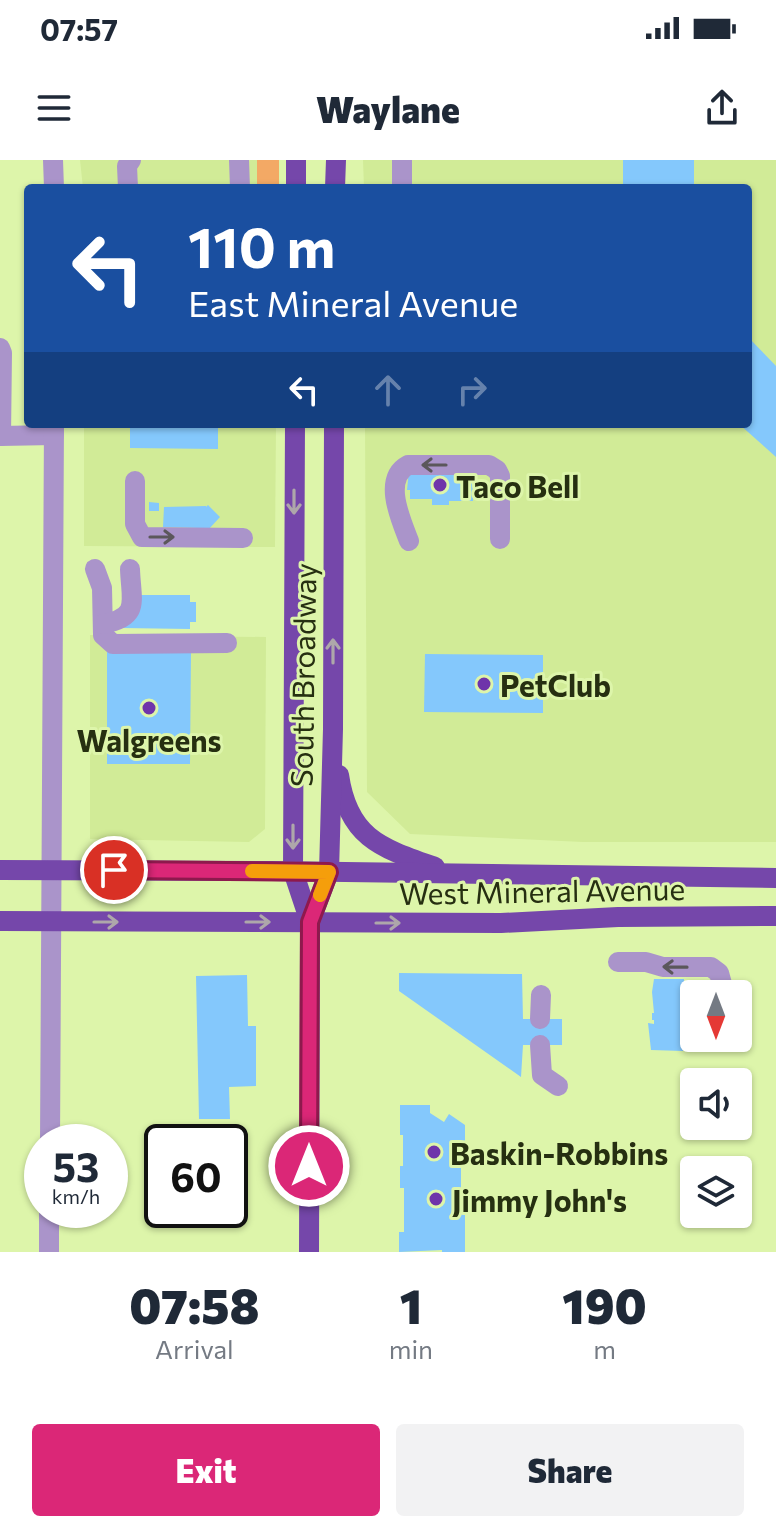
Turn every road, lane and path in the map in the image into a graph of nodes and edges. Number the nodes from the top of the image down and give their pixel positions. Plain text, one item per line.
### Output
1 (53, 160) edge
2 (115, 160) edge
3 (131, 160) edge
4 (239, 160) edge
5 (296, 160) edge
6 (336, 160) edge
7 (402, 160) edge
8 (54, 184) edge
9 (114, 184) edge
10 (128, 184) edge
11 (240, 184) edge
12 (296, 184) edge
13 (335, 184) edge
14 (402, 184) edge
15 (0, 348) edge
16 (295, 428) edge
17 (334, 428) edge
18 (54, 430) edge
19 (0, 436) edge
20 (135, 481) dead end
21 (243, 538) dead end
22 (500, 539) dead end
23 (409, 541) dead end
24 (95, 569) dead end
25 (130, 569) dead end
26 (103, 624) junction
27 (227, 643) dead end
28 (333, 729) junction
29 (0, 870) edge
30 (51, 870) junction
31 (293, 871) junction
32 (329, 872) junction
33 (454, 874) junction
34 (776, 878) edge
35 (776, 916) edge
36 (0, 921) edge
37 (51, 921) junction
38 (310, 922) junction
39 (618, 962) dead end
40 (721, 980) edge
41 (541, 995) dead end
42 (540, 1019) dead end
43 (540, 1045) dead end
44 (558, 1086) dead end
45 (50, 1124) edge
46 (49, 1228) edge
47 (49, 1252) edge
48 (309, 1252) edge

1 - 8 street
2 - 9 street
3 - 10 street
4 - 11 street
5 - 12 main road
6 - 13 main road
7 - 14 street
15 - 19 street
16 -> 31 main road, South Broadway
28 -> 17 main road, South Broadway
18 - 19 street
18 - 30 street
20 -> 21 street
22 -> 23 street
24 - 26 street
25 - 26 street
26 - 27 street
28 - 32 main road, South Broadway
28 - 33 main road
29 - 30 main road, West Mineral Avenue
30 - 31 main road, West Mineral Avenue
30 - 37 street
31 - 32 main road, West Mineral Avenue
31 - 38 main road, South Broadway
32 - 33 main road, West Mineral Avenue
32 - 38 main road, South Broadway
33 - 34 main road, West Mineral Avenue
38 -> 35 main road, West Mineral Avenue
36 - 37 main road, West Mineral Avenue
37 -> 38 main road, West Mineral Avenue
37 - 45 street
38 - 48 main road, South Broadway
40 -> 39 street
41 - 42 street
43 - 44 street
46 - 47 street

